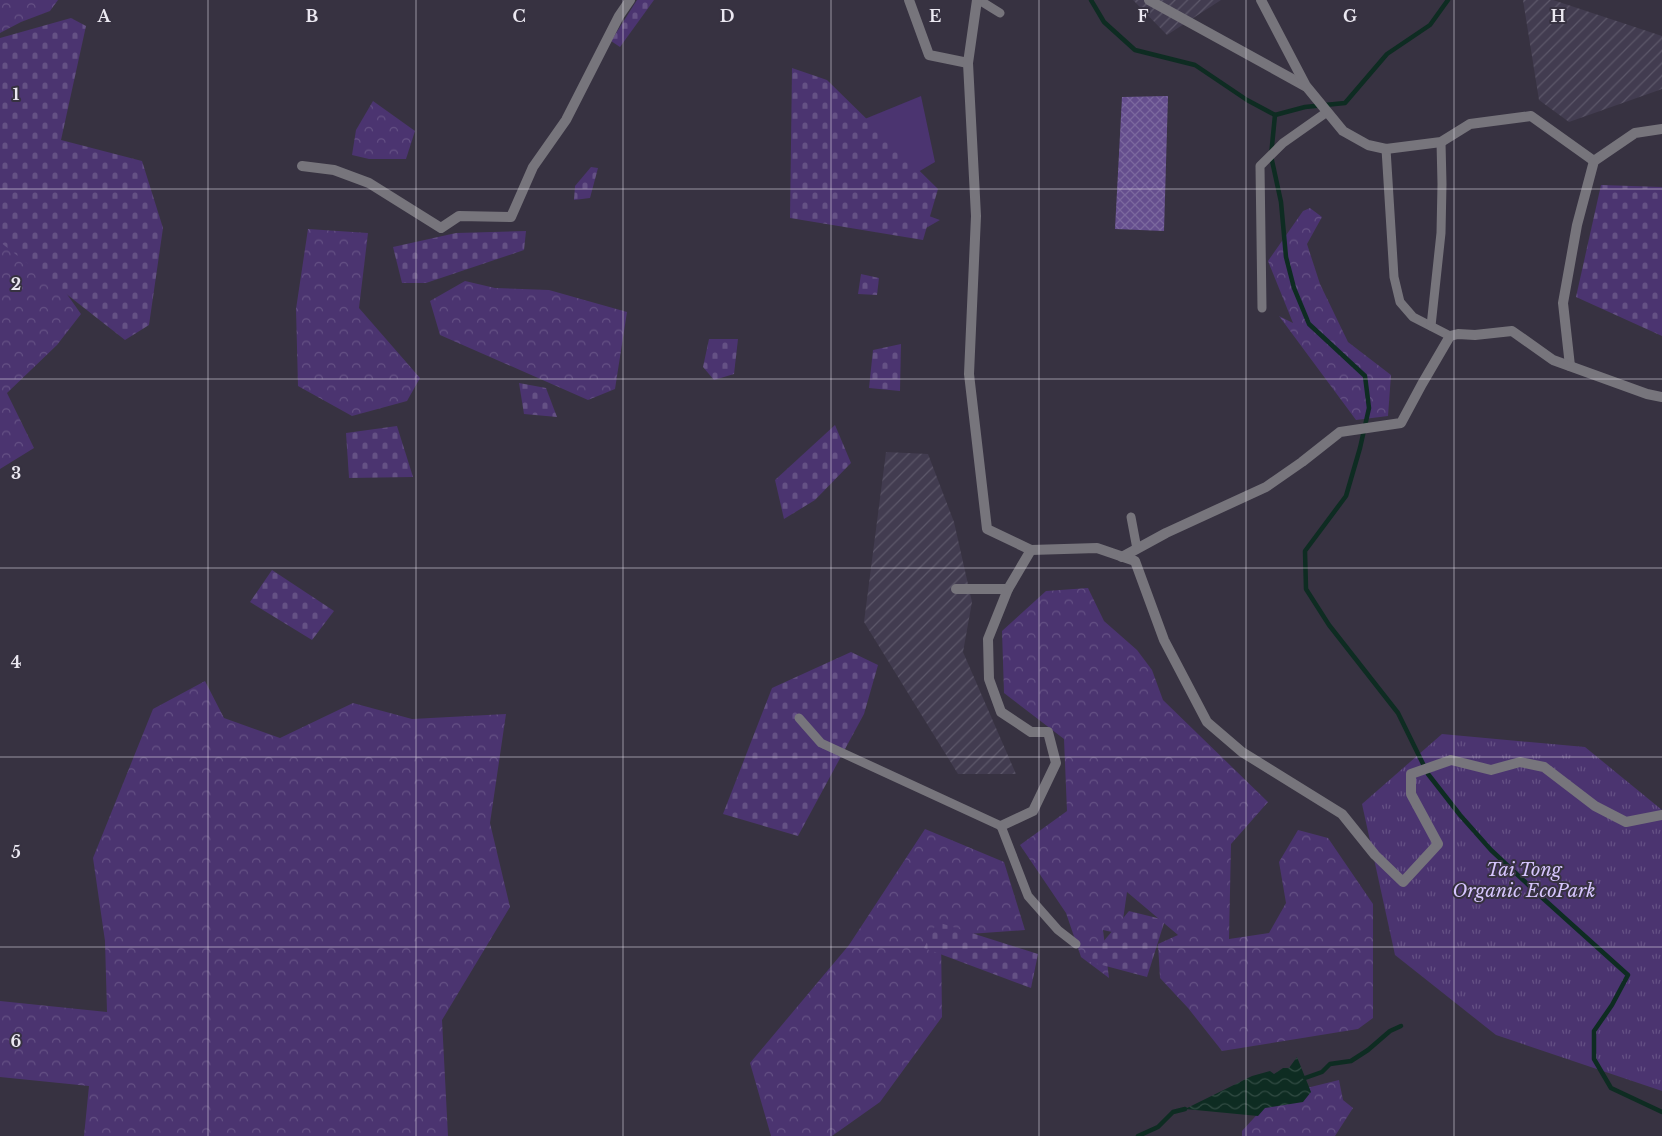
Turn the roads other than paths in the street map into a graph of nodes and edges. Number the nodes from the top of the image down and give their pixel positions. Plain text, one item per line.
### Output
1 (630, 0) edge
2 (909, 0) edge
3 (978, 0) edge
4 (1149, 0) edge
5 (1261, 0) edge
6 (1000, 13) dead end
7 (968, 63) junction
8 (1306, 86) junction
9 (1327, 112) junction
10 (1662, 129) edge
11 (1441, 142) junction
12 (1386, 149) junction
13 (1594, 161) junction
14 (302, 166) dead end
15 (1262, 308) dead end
16 (1431, 326) junction
17 (1450, 336) junction
18 (1570, 366) junction
19 (1662, 397) edge
20 (1131, 517) dead end
21 (1137, 549) junction
22 (1031, 550) junction
23 (1122, 557) junction
24 (956, 589) dead end
25 (1008, 589) junction
26 (799, 718) dead end
27 (1662, 815) edge
28 (1001, 826) junction
29 (1076, 944) dead end

1 - 14 street
2 - 7 street
3 - 6 lane
3 - 7 street
4 - 8 street
5 - 8 street
7 - 22 street
8 - 9 street
9 - 12 street
9 - 15 lane
10 - 13 street
11 - 12 street
11 - 13 street
11 - 16 lane
12 - 16 lane
13 - 18 street
16 - 17 lane
17 - 18 street
17 - 21 street
18 - 19 street
20 - 21 lane
21 - 23 street
22 - 23 street
22 - 25 street
23 - 27 street
24 - 25 street
25 - 28 street
26 - 28 lane
28 - 29 lane

